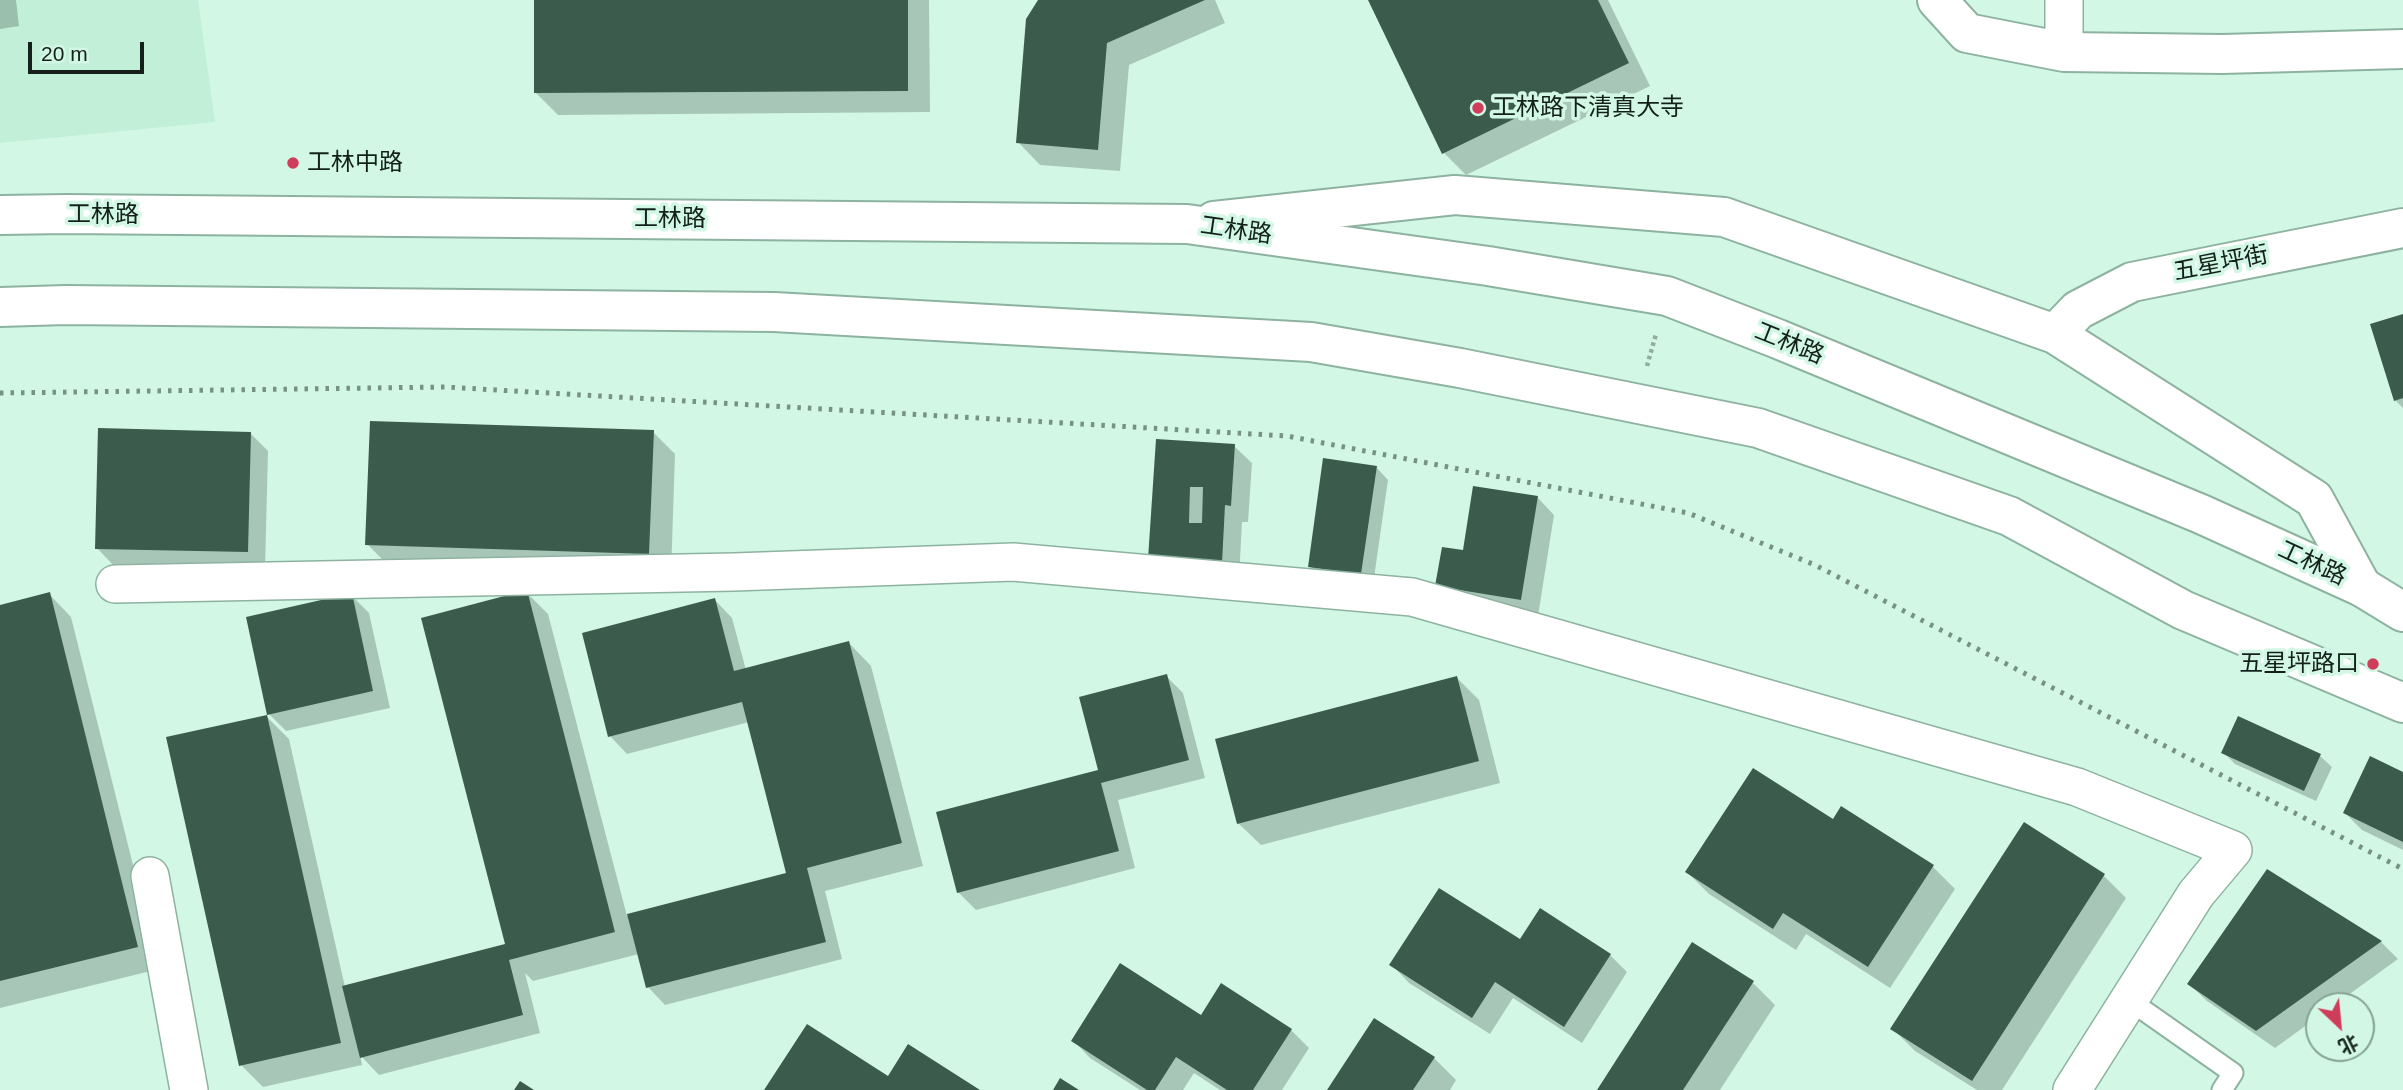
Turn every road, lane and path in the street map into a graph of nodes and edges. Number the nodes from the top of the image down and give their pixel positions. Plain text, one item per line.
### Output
1 (1937, 0) edge
2 (2064, 0) edge
3 (2403, 49) edge
4 (2064, 52) junction
5 (0, 215) edge
6 (1187, 224) junction
7 (2403, 228) edge
8 (0, 307) edge
9 (2055, 334) junction
10 (115, 584) dead end
11 (2362, 587) junction
12 (2403, 611) edge
13 (2403, 703) edge
14 (150, 876) dead end
15 (2129, 1000) junction
16 (189, 1090) edge
17 (2072, 1090) edge
18 (2222, 1090) edge

1 - 4 main road
2 - 4 street
3 - 4 main road
5 - 6 main road, 工林路
6 - 9 main road
6 - 11 main road, 工林路
7 - 9 main road, 五星坪街
8 - 13 main road
9 - 11 main road
10 - 15 street
11 - 12 main road, 工林路
14 - 16 street
15 - 17 street
15 - 18 lane

